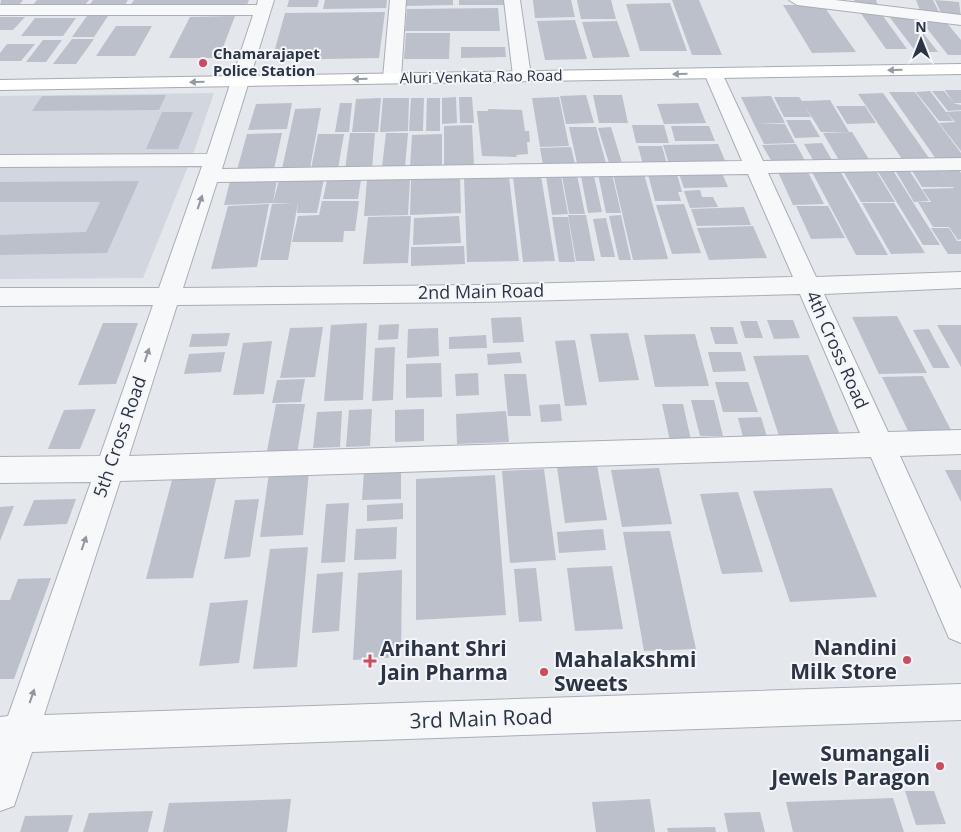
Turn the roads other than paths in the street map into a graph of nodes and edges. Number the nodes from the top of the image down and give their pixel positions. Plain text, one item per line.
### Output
1 (398, 0) edge
2 (512, 0) edge
3 (797, 0) edge
4 (264, 5) edge
5 (0, 10) edge
6 (961, 20) edge
7 (961, 69) edge
8 (713, 73) junction
9 (522, 76) junction
10 (392, 78) junction
11 (241, 81) junction
12 (0, 85) edge
13 (0, 161) edge
14 (961, 164) edge
15 (211, 168) junction
16 (756, 169) junction
17 (961, 280) edge
18 (808, 286) junction
19 (0, 297) edge
20 (167, 297) junction
21 (961, 442) edge
22 (879, 444) junction
23 (109, 468) junction
24 (0, 470) edge
25 (961, 626) edge
26 (961, 702) edge
27 (10, 734) edge
28 (0, 792) edge

1 - 10 street
2 - 9 street
3 - 6 street
4 - 5 street
4 - 11 street, 5th Cross Road
7 -> 8 main road, Aluri Venkata Rao Road
8 -> 9 main road, Aluri Venkata Rao Road
8 - 16 street, 4th Cross Road
9 - 10 main road, Aluri Venkata Rao Road
10 -> 11 main road, Aluri Venkata Rao Road
11 -> 12 main road, Aluri Venkata Rao Road
11 - 15 street, 5th Cross Road
13 - 15 street
14 - 16 street
15 - 16 street
20 -> 15 street, 5th Cross Road
16 - 18 street, 4th Cross Road
17 - 18 street, 2nd Main Road
18 - 20 street, 2nd Main Road
18 - 22 street, 4th Cross Road
19 - 20 street, 2nd Main Road
23 -> 20 street, 5th Cross Road
21 - 22 street
22 - 23 street
22 - 25 street, 4th Cross Road
23 - 24 street
27 -> 23 street, 5th Cross Road
26 - 27 street, 3rd Main Road
27 - 28 street, 5th Cross Road

